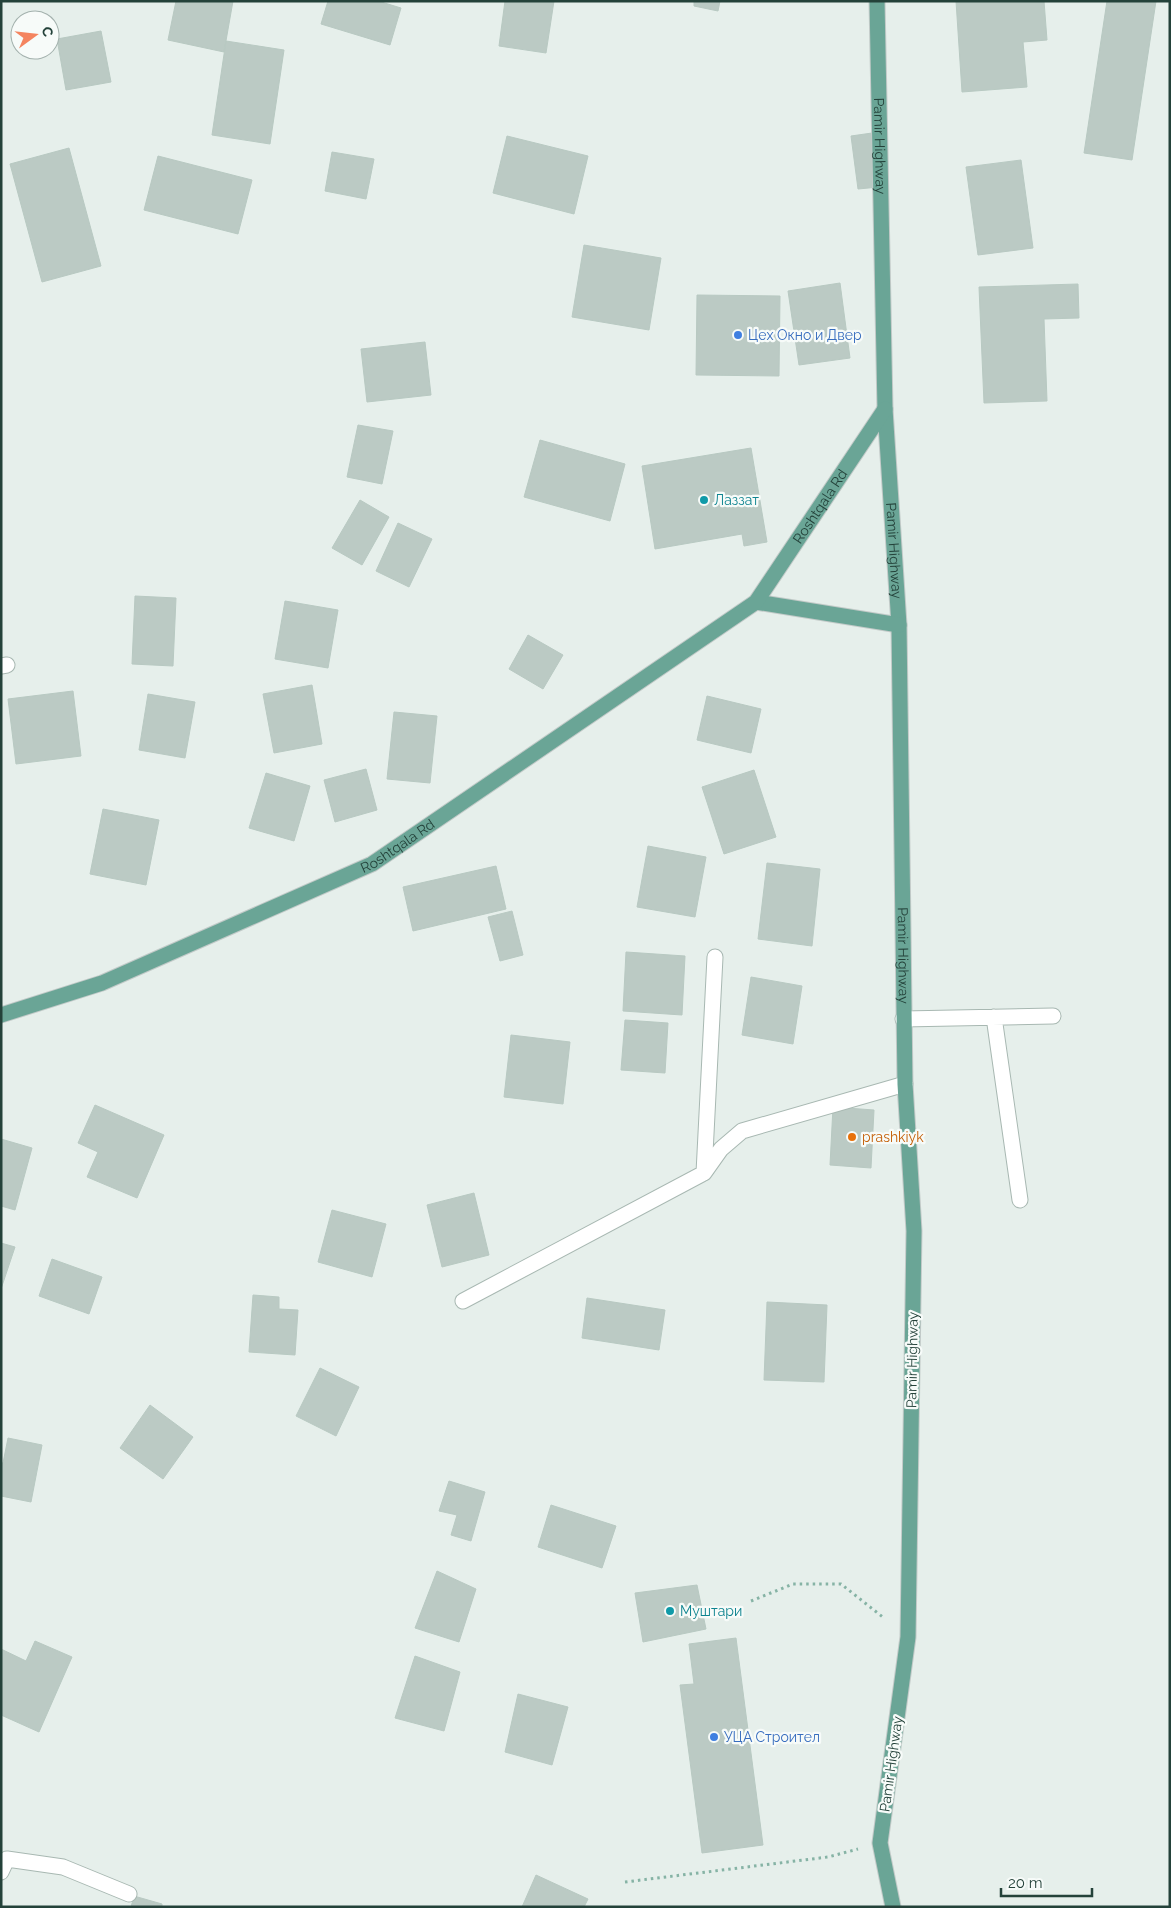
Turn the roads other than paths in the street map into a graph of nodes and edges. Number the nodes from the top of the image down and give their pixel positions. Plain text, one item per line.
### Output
1 (877, 1) edge
2 (885, 409) junction
3 (756, 602) junction
4 (899, 625) junction
5 (715, 957) dead end
6 (1, 1015) edge
7 (1053, 1016) dead end
8 (994, 1017) junction
9 (903, 1019) junction
10 (905, 1084) junction
11 (704, 1174) junction
12 (1020, 1200) dead end
13 (462, 1300) dead end
14 (1, 1872) edge
15 (128, 1894) dead end
16 (893, 1907) edge

1 - 2 main road, Pamir Highway
2 - 3 main road, Roshtqala Rd
2 - 4 main road, Pamir Highway
3 - 4 main road
3 - 6 main road, Roshtqala Rd
4 - 9 main road, Pamir Highway
5 - 11 street
7 - 8 street
8 - 9 street
8 - 12 street
9 - 10 main road, Pamir Highway
10 - 11 street
10 - 16 main road, Pamir Highway
11 - 13 street
14 - 15 street

